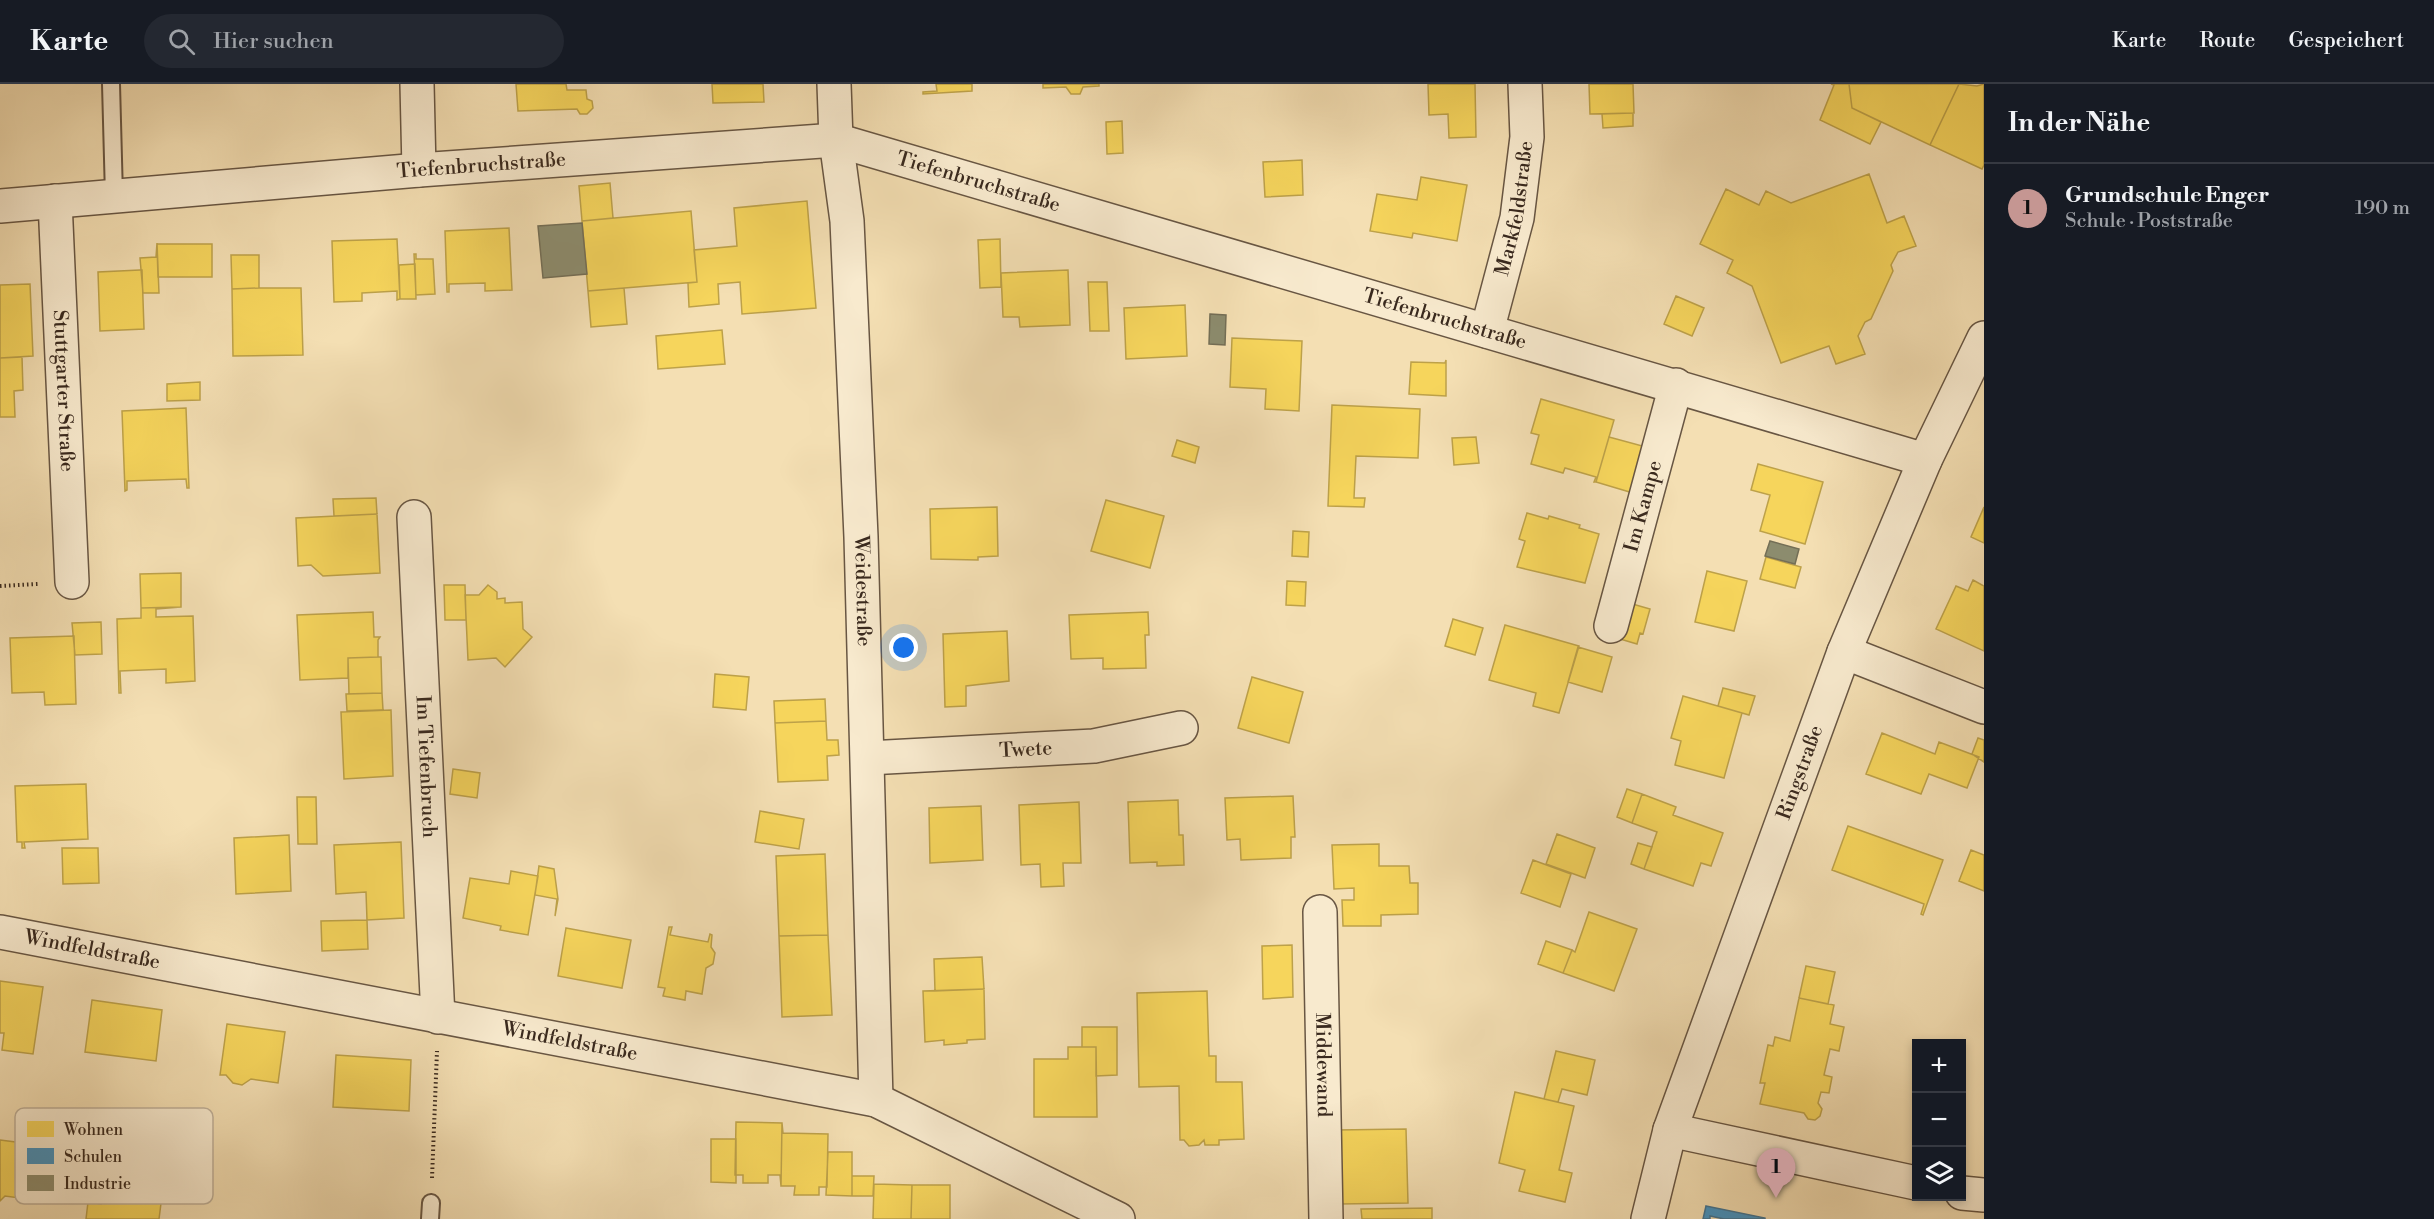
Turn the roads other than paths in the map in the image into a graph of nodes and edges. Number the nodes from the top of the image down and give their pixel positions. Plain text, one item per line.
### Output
1 (111, 84) edge
2 (417, 84) edge
3 (834, 84) edge
4 (1525, 84) edge
5 (836, 140) junction
6 (419, 170) junction
7 (114, 196) junction
8 (55, 201) junction
9 (0, 206) edge
10 (1487, 331) junction
11 (1984, 338) edge
12 (1676, 385) junction
13 (1925, 459) junction
14 (414, 517) dead end
15 (72, 582) dead end
16 (1611, 626) dead end
17 (1844, 652) junction
18 (1984, 707) edge
19 (1181, 728) dead end
20 (868, 758) junction
21 (1320, 912) dead end
22 (0, 932) edge
23 (438, 1017) junction
24 (876, 1100) junction
25 (1670, 1130) junction
26 (1912, 1182) edge
27 (1966, 1193) edge
28 (1984, 1195) edge
29 (1118, 1219) edge
30 (1326, 1219) edge
31 (1648, 1219) edge

1 - 7 lane
2 - 6 street
3 - 5 street, Weidestraße
4 - 10 street, Markfeldstraße
5 - 6 street, Tiefenbruchstraße
5 - 10 street, Tiefenbruchstraße
5 - 20 street, Weidestraße
6 - 7 street, Tiefenbruchstraße
7 - 8 street, Tiefenbruchstraße
8 - 9 street, Tiefenbruchstraße
8 - 15 street, Stuttgarter Straße
10 - 12 street, Tiefenbruchstraße
11 - 13 street, Ringstraße
12 - 13 street, Tiefenbruchstraße
12 - 16 street, Im Kampe
13 - 17 street, Ringstraße
14 - 23 street, Im Tiefenbruch
17 - 18 street
17 - 25 street, Ringstraße
19 - 20 street, Twete
20 - 24 street, Weidestraße
21 - 30 street, Middewand
22 - 23 street, Windfeldstraße
23 - 24 street, Windfeldstraße
24 - 29 street, Windfeldstraße
25 - 26 street
25 - 31 street, Ringstraße
27 - 28 street

